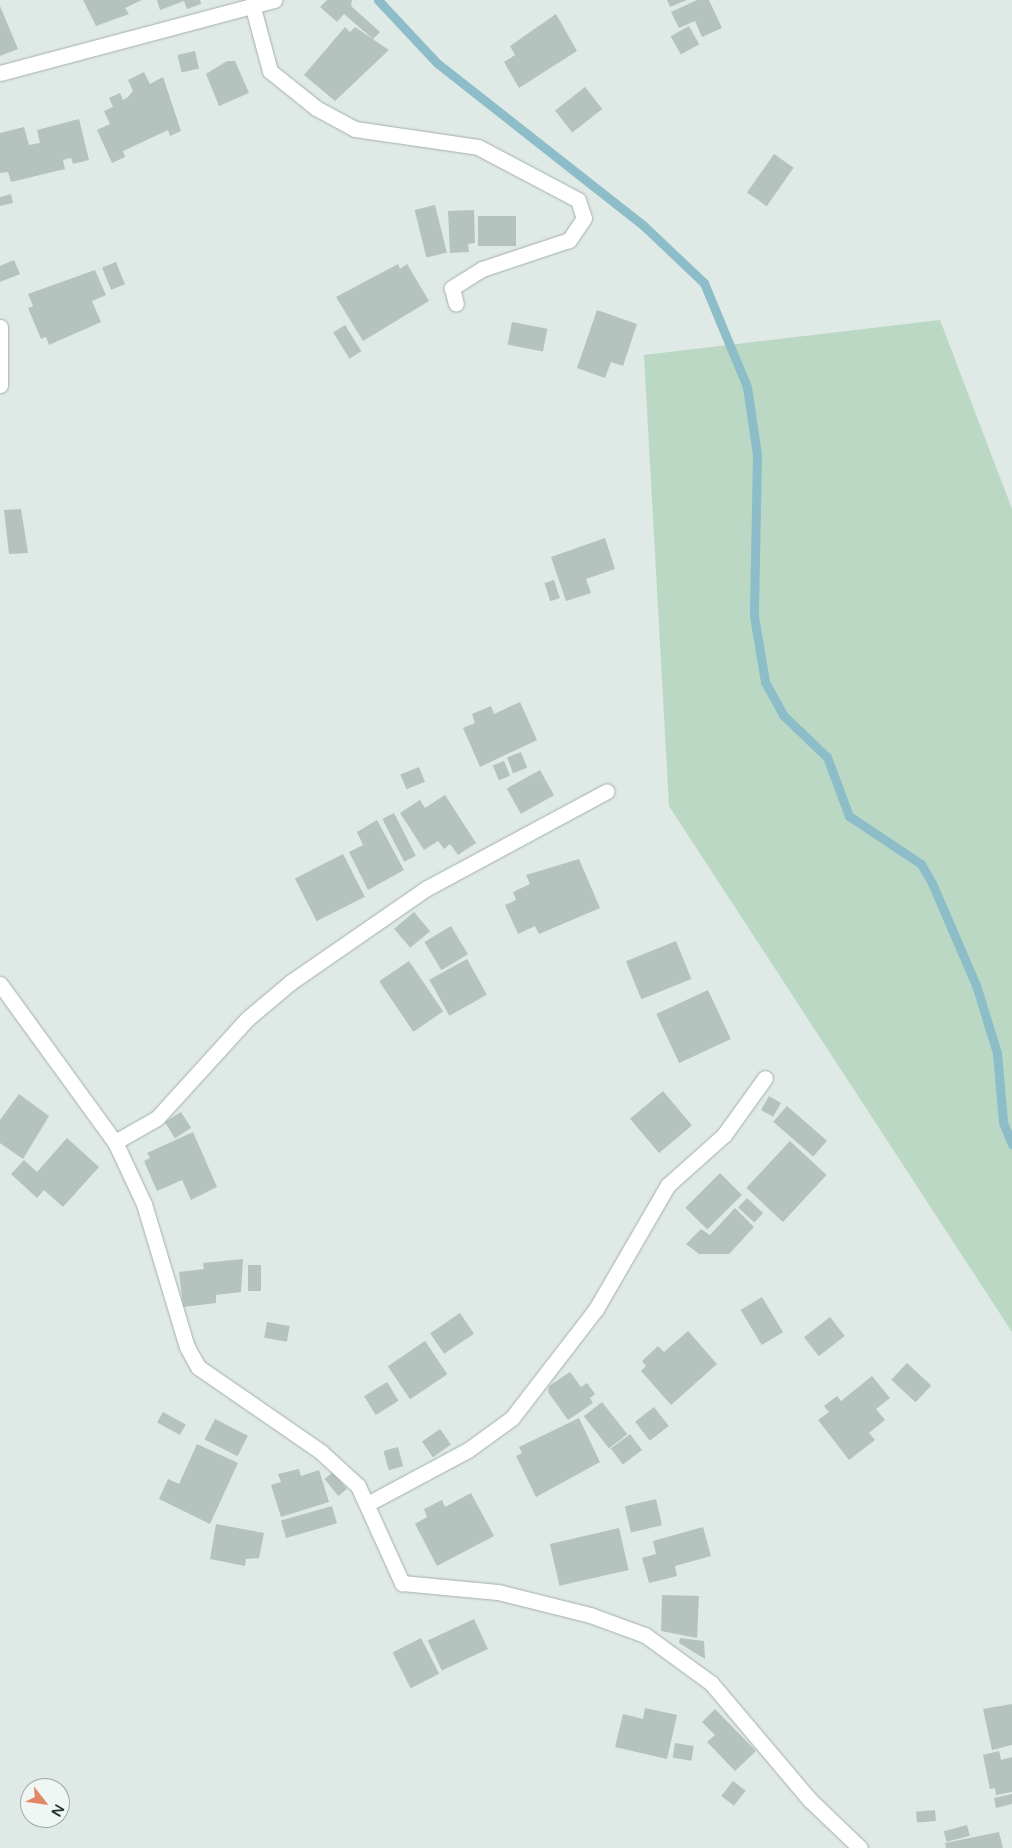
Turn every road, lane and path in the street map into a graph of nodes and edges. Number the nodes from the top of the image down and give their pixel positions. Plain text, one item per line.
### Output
1 (274, 0) edge
2 (253, 8) junction
3 (0, 73) edge
4 (456, 304) dead end
5 (0, 327) edge
6 (0, 385) edge
7 (607, 791) dead end
8 (0, 984) edge
9 (765, 1078) dead end
10 (115, 1142) junction
11 (369, 1503) junction
12 (860, 1848) edge

1 - 2 street
2 - 3 street
2 - 4 street
5 - 6 street
7 - 10 street
8 - 10 street
9 - 11 street
10 - 11 street
11 - 12 street

